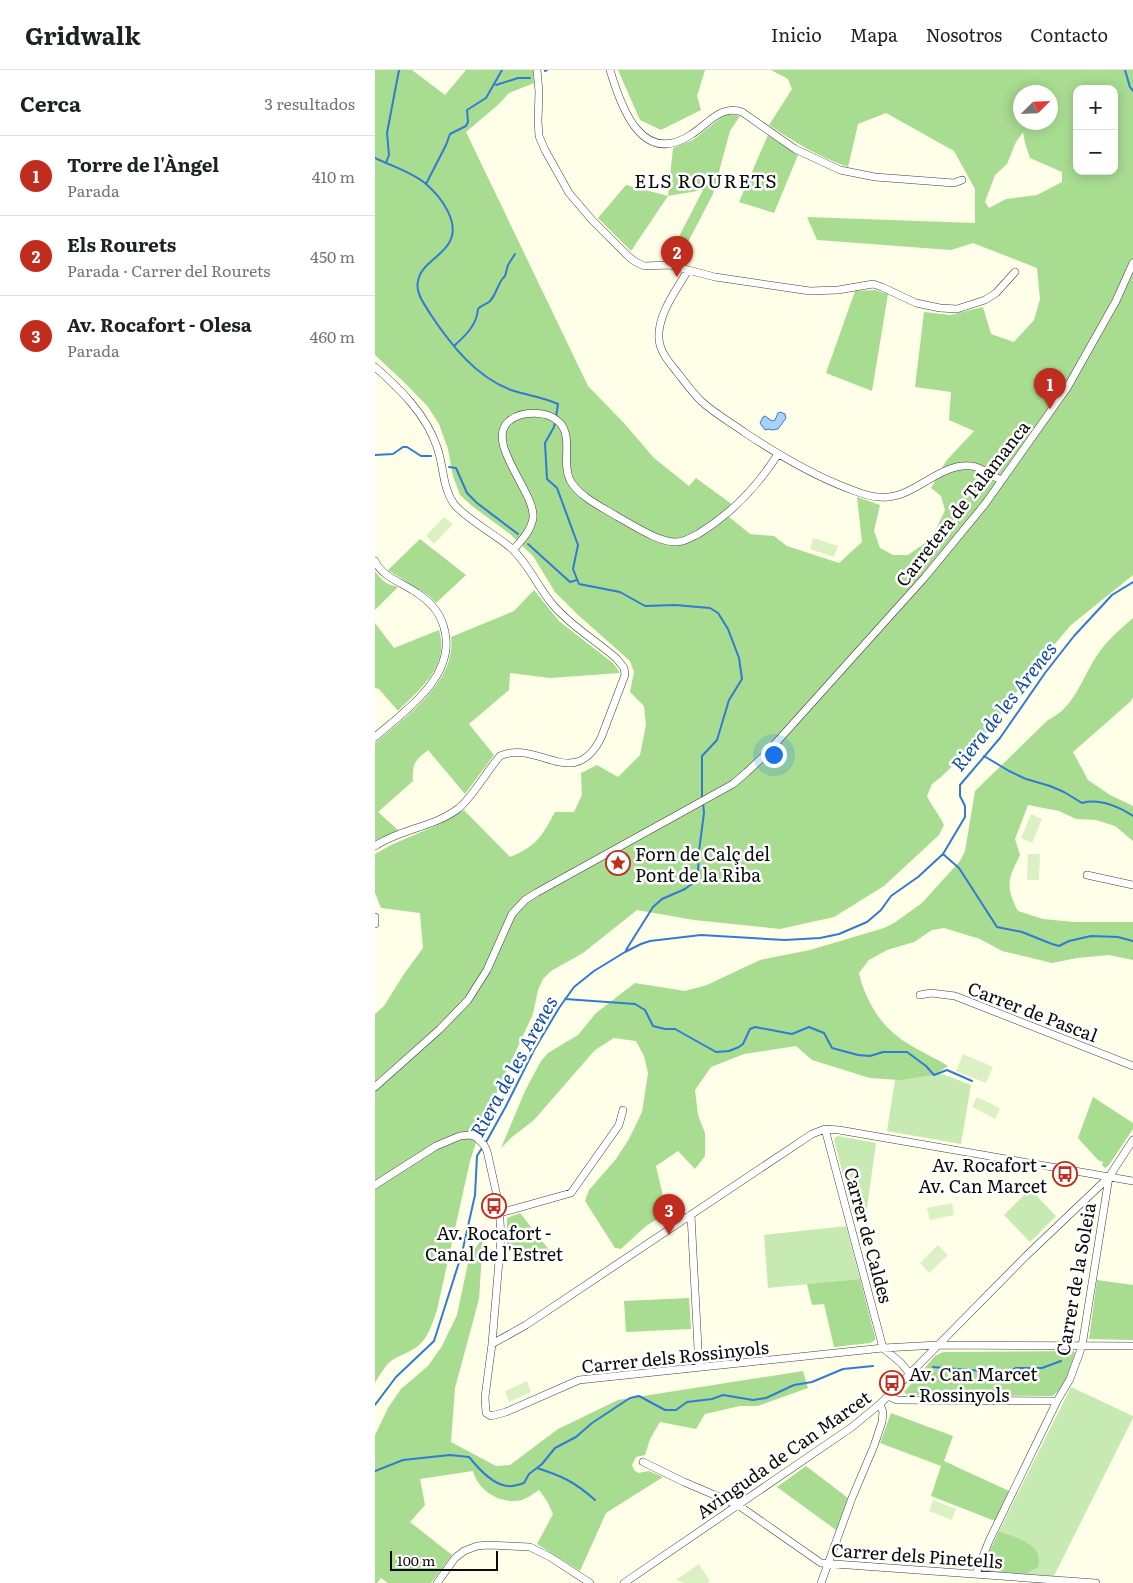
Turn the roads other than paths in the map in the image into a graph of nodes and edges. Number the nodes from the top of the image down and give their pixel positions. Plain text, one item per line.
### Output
1 (537, 70) edge
2 (610, 70) edge
3 (961, 180) dead end
4 (1133, 263) edge
5 (688, 270) junction
6 (1015, 272) dead end
7 (375, 367) edge
8 (778, 454) junction
9 (1002, 480) junction
10 (513, 550) junction
11 (375, 561) edge
12 (375, 737) edge
13 (375, 846) edge
14 (1087, 875) dead end
15 (1133, 885) edge
16 (375, 917) edge
17 (375, 924) edge
18 (920, 995) dead end
19 (1133, 1066) edge
20 (375, 1087) edge
21 (623, 1110) dead end
22 (825, 1129) junction
23 (1133, 1140) edge
24 (1109, 1177) junction
25 (1133, 1181) edge
26 (375, 1185) edge
27 (500, 1213) junction
28 (691, 1216) junction
29 (492, 1344) junction
30 (938, 1345) junction
31 (1082, 1346) junction
32 (1133, 1346) edge
33 (883, 1348) junction
34 (699, 1368) junction
35 (910, 1374) junction
36 (888, 1396) junction
37 (1057, 1401) junction
38 (880, 1404) junction
39 (643, 1462) dead end
40 (738, 1505) junction
41 (827, 1565) junction
42 (976, 1574) junction
43 (437, 1583) edge
44 (590, 1583) edge
45 (624, 1583) edge
46 (821, 1583) edge
47 (1096, 1583) edge

1 - 5 street
2 - 3 street
4 - 9 street, Carretera de Talamanca
5 - 6 street
5 - 8 street
7 - 10 street
8 - 9 street
8 - 10 street
9 - 20 street, Carretera de Talamanca
10 - 13 street
11 - 12 street
14 - 15 street
16 - 17 street
18 - 19 street, Carrer de Pascal
21 - 27 street
22 - 24 street
22 - 28 street
22 - 33 street, Carrer de Caldes
23 - 24 street, Avinguda de Can Marcet
24 - 25 street
24 - 30 street, Avinguda de Can Marcet
24 - 31 street, Carrer de la Soleia
26 - 27 street, Carrer dels Rossinyols
27 - 29 street, Carrer dels Rossinyols
28 - 29 street
28 - 34 street
29 - 34 street, Carrer dels Rossinyols
30 - 31 street, Carrer dels Rossinyols
30 - 33 street, Carrer dels Rossinyols
30 - 35 street, Avinguda de Can Marcet
31 - 32 street, Carrer dels Rossinyols
31 - 37 street, Carrer de la Soleia
33 - 34 street, Carrer dels Rossinyols
33 - 35 street
35 - 36 street, Avinguda de Can Marcet
36 - 37 street
36 - 38 street, Avinguda de Can Marcet
37 - 42 street, Carrer de la Soleia
38 - 40 street, Avinguda de Can Marcet
38 - 41 street
39 - 40 street, Carrer dels Pinetells
40 - 41 street, Carrer dels Pinetells
40 - 45 street, Avinguda de Can Marcet
41 - 42 street, Carrer dels Pinetells
41 - 46 street
42 - 47 street, Carrer dels Pinetells
43 - 44 street

